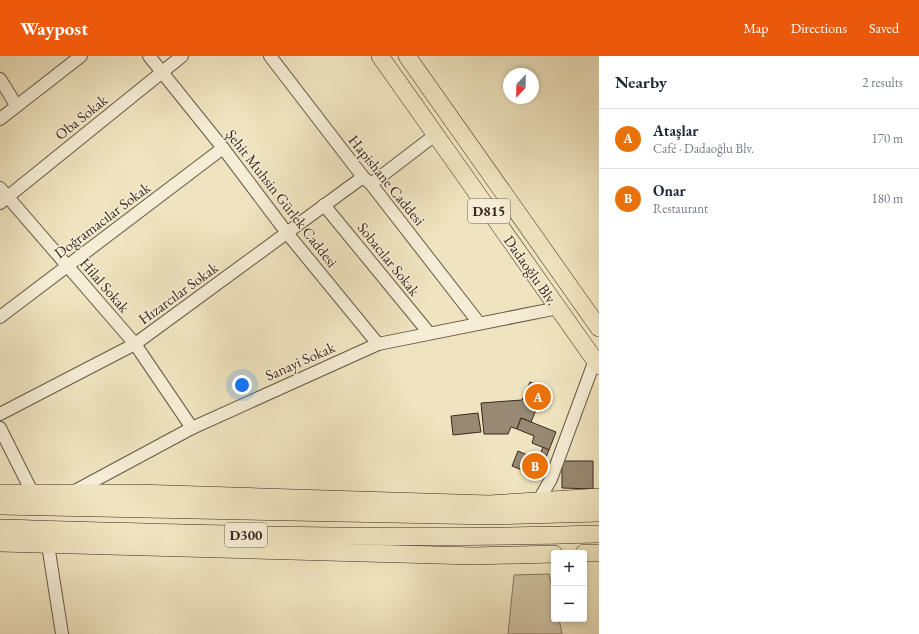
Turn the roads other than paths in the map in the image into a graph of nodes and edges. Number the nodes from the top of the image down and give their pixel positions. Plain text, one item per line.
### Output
1 (81, 56) edge
2 (149, 56) edge
3 (182, 56) edge
4 (270, 56) edge
5 (380, 56) edge
6 (407, 56) edge
7 (163, 72) junction
8 (0, 79) edge
9 (16, 105) junction
10 (0, 119) edge
11 (435, 135) junction
12 (223, 148) junction
13 (367, 181) junction
14 (3, 196) edge
15 (324, 205) junction
16 (287, 233) junction
17 (68, 266) junction
18 (558, 308) junction
19 (0, 317) edge
20 (479, 323) junction
21 (599, 328) edge
22 (429, 333) junction
23 (135, 344) junction
24 (378, 344) junction
25 (597, 363) edge
26 (0, 414) edge
27 (0, 428) edge
28 (192, 428) junction
29 (0, 492) edge
30 (32, 492) junction
31 (73, 493) junction
32 (599, 497) edge
33 (539, 500) junction
34 (0, 506) edge
35 (599, 513) edge
36 (0, 528) edge
37 (599, 534) edge
38 (0, 543) edge
39 (48, 545) junction
40 (587, 553) edge
41 (599, 553) edge
42 (551, 554) edge
43 (62, 634) edge

1 - 9 street
2 - 7 street, Şehit Muhsin Gürlek Caddesi
3 - 7 street, Oba Sokak
4 - 13 street, Hapishane Caddesi
5 - 11 highway, Dadaoğlu Blv. / D815
6 - 21 highway, Dadaoğlu Blv. / D815
7 - 12 street, Şehit Muhsin Gürlek Caddesi
7 - 14 street, Oba Sokak
8 - 9 street
9 - 10 street
11 - 13 street, Hızarcılar Sokak
11 - 18 highway, Dadaoğlu Blv. / D815
12 - 16 street, Şehit Muhsin Gürlek Caddesi
12 - 17 street, Doğramacılar Sokak
13 - 15 street, Hızarcılar Sokak
13 - 20 street, Hapishane Caddesi
14 - 17 street, Hilal Sokak
15 - 16 street, Hızarcılar Sokak
15 - 22 street, Sobacılar Sokak
16 - 23 street, Hızarcılar Sokak
16 - 24 street, Şehit Muhsin Gürlek Caddesi
17 - 19 street, Doğramacılar Sokak
17 - 23 street, Hilal Sokak
18 - 20 street, Sanayi Sokak
18 - 25 highway, Dadaoğlu Blv. / D815
20 - 22 street, Sanayi Sokak
22 - 24 street, Sanayi Sokak
23 - 26 street, Hızarcılar Sokak
23 - 28 street, Hilal Sokak
24 - 28 street, Sanayi Sokak
25 - 33 street
27 - 30 street
28 - 31 street, Sanayi Sokak
29 - 30 highway
30 - 31 highway
31 - 33 highway
32 - 33 highway
34 - 35 highway, D300
36 - 37 highway, D300
38 - 39 highway
39 - 42 highway
39 - 43 street
40 - 41 highway

